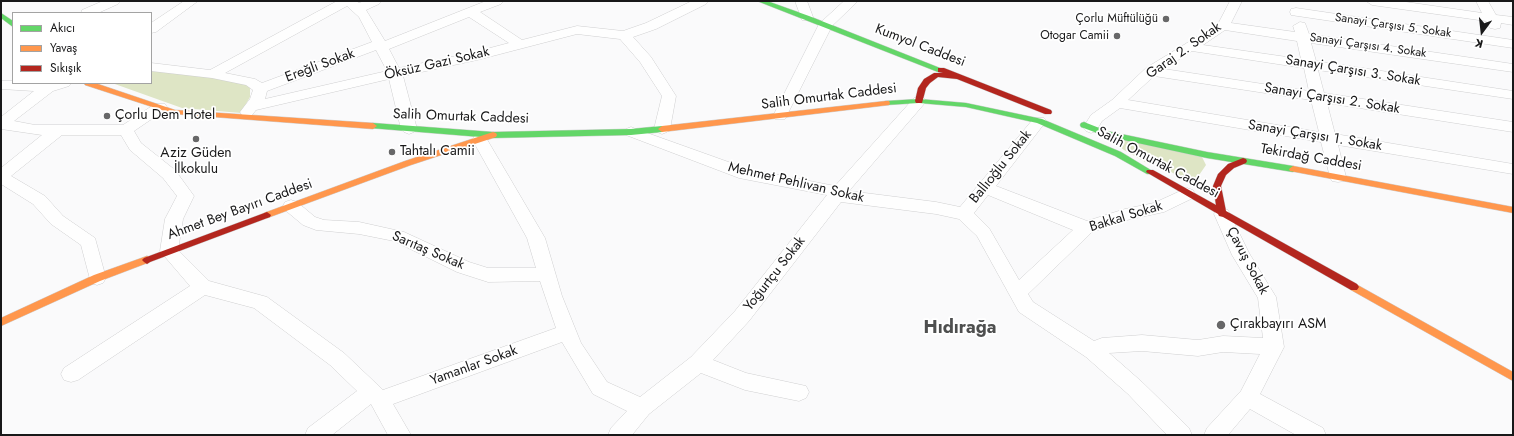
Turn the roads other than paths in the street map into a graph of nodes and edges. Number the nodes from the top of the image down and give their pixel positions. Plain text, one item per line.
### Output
1 (114, 1) edge
2 (192, 1) edge
3 (375, 1) edge
4 (497, 1) edge
5 (702, 1) edge
6 (760, 1) edge
7 (801, 1) edge
8 (852, 1) edge
9 (1236, 1) edge
10 (1372, 1) edge
11 (1482, 1) edge
12 (351, 4) edge
13 (1294, 6) edge
14 (89, 12) edge
15 (471, 12) junction
16 (1, 15) edge
17 (807, 17) junction
18 (1491, 18) junction
19 (1513, 21) edge
20 (12, 24) edge
21 (826, 24) junction
22 (1223, 26) junction
23 (152, 28) edge
24 (624, 35) junction
25 (1302, 36) junction
26 (520, 44) junction
27 (1509, 44) edge
28 (380, 45) junction
29 (1192, 47) junction
30 (1513, 56) edge
31 (1310, 65) junction
32 (152, 67) edge
33 (1513, 68) edge
34 (1151, 71) junction
35 (395, 73) junction
36 (212, 74) junction
37 (971, 81) junction
38 (61, 84) edge
39 (91, 84) edge
40 (3, 85) edge
41 (48, 88) junction
42 (261, 88) junction
43 (1513, 95) edge
44 (1318, 97) junction
45 (919, 101) junction
46 (1117, 103) junction
47 (160, 107) junction
48 (247, 112) junction
49 (14, 113) junction
50 (1056, 115) dead end
51 (780, 116) junction
52 (1039, 121) junction
53 (1077, 123) dead end
54 (1, 124) edge
55 (1513, 127) edge
56 (1092, 128) junction
57 (409, 129) junction
58 (662, 129) junction
59 (126, 130) junction
60 (57, 131) junction
61 (631, 132) junction
62 (486, 137) junction
63 (1330, 139) junction
64 (1243, 160) junction
65 (1513, 169) edge
66 (1, 176) edge
67 (1338, 177) junction
68 (985, 188) junction
69 (1193, 191) junction
70 (839, 192) junction
71 (290, 206) junction
72 (1513, 210) edge
73 (964, 214) junction
74 (1222, 214) junction
75 (1086, 228) junction
76 (169, 251) junction
77 (547, 274) junction
78 (97, 278) junction
79 (203, 287) junction
80 (1017, 293) junction
81 (1, 322) edge
82 (567, 332) junction
83 (1274, 347) junction
84 (1093, 350) junction
85 (698, 363) junction
86 (71, 374) dead end
87 (1513, 377) edge
88 (799, 392) dead end
89 (376, 396) junction
90 (1248, 397) junction
91 (642, 408) junction
92 (316, 435) edge
93 (400, 435) edge
94 (619, 435) edge
95 (1181, 435) edge
96 (1215, 435) edge
97 (1315, 435) edge

1 - 14 street
2 - 23 street
3 - 12 street
4 - 15 street, Ereğli Sokak
5 - 24 street
6 - 17 main road, Kumyol Caddesi
7 - 17 street
8 - 21 street
9 - 22 street, Garaj 2. Sokak
10 - 18 street
11 - 18 street
12 - 28 street
12 - 36 street
13 - 25 street
13 - 27 street, Sanayi Çarşısı 5. Sokak
15 - 26 street
15 - 28 street, Ereğli Sokak
16 - 20 main road
17 - 21 main road, Kumyol Caddesi
18 - 19 street
18 - 27 street
21 - 37 main road, Kumyol Caddesi
21 - 51 street
22 - 25 street, Sanayi Çarşısı 4. Sokak
22 - 29 street, Garaj 2. Sokak
24 - 26 street, Öksüz Gazi Sokak
24 - 58 street
25 - 31 street
25 - 33 street, Sanayi Çarşısı 4. Sokak
26 - 35 street, Öksüz Gazi Sokak
27 - 30 street
28 - 35 street
28 - 42 street, Ereğli Sokak
29 - 31 street, Sanayi Çarşısı 3. Sokak
29 - 34 street, Garaj 2. Sokak
31 - 43 street, Sanayi Çarşısı 3. Sokak
31 - 44 street
32 - 36 street
34 - 44 street, Sanayi Çarşısı 2. Sokak
34 - 46 street, Garaj 2. Sokak
35 - 48 street, Öksüz Gazi Sokak
35 - 57 street
36 - 42 street
37 - 45 main road
37 - 50 main road, Kumyol Caddesi
38 - 41 street
39 - 47 main road, Salih Omurtak Caddesi
40 - 41 street
40 - 49 street
41 - 49 street
42 - 48 street
44 - 55 street, Sanayi Çarşısı 2. Sokak
44 - 63 street
45 - 51 main road, Salih Omurtak Caddesi
45 - 52 main road, Salih Omurtak Caddesi
45 - 70 street, Yoğurtçu Sokak
46 - 56 street, Garaj 2. Sokak
46 - 63 street, Sanayi Çarşısı 1. Sokak
47 - 48 main road, Salih Omurtak Caddesi
47 - 59 street
48 - 57 main road, Salih Omurtak Caddesi
49 - 54 street
51 - 58 main road, Salih Omurtak Caddesi
52 - 68 street, Ballıoğlu Sokak
52 - 69 main road, Salih Omurtak Caddesi
53 - 56 main road, Tekirdağ Caddesi
54 - 60 street
56 - 64 main road, Tekirdağ Caddesi
57 - 62 main road, Salih Omurtak Caddesi
58 - 61 main road, Salih Omurtak Caddesi
59 - 60 street
59 - 76 street
60 - 66 street
61 - 62 main road, Salih Omurtak Caddesi
61 - 70 street, Mehmet Pehlivan Sokak
62 - 71 main road, Ahmet Bey Bayırı Caddesi
62 - 77 street
63 - 65 street, Sanayi Çarşısı 1. Sokak
63 - 67 street
64 - 67 main road, Tekirdağ Caddesi
64 - 74 main road
66 - 78 street
67 - 72 main road, Tekirdağ Caddesi
68 - 73 street, Ballıoğlu Sokak
68 - 75 street
69 - 74 main road, Salih Omurtak Caddesi
69 - 75 street, Bakkal Sokak
70 - 73 street, Mehmet Pehlivan Sokak
70 - 85 street, Yoğurtçu Sokak
71 - 76 main road, Ahmet Bey Bayırı Caddesi
71 - 77 street, Sarıtaş Sokak
73 - 80 street
74 - 83 street, Çavuş Sokak
74 - 87 main road, Salih Omurtak Caddesi
75 - 80 street, Bakkal Sokak
76 - 78 main road, Ahmet Bey Bayırı Caddesi
76 - 79 street
77 - 82 street
78 - 81 main road, Ahmet Bey Bayırı Caddesi
79 - 86 street
79 - 89 street
80 - 84 street
82 - 89 street, Yamanlar Sokak
82 - 91 street
83 - 84 street
83 - 90 street
84 - 95 street
85 - 88 street
85 - 91 street, Yoğurtçu Sokak
89 - 92 street, Yamanlar Sokak
89 - 93 street
90 - 96 street
90 - 97 street
91 - 94 street, Yoğurtçu Sokak

